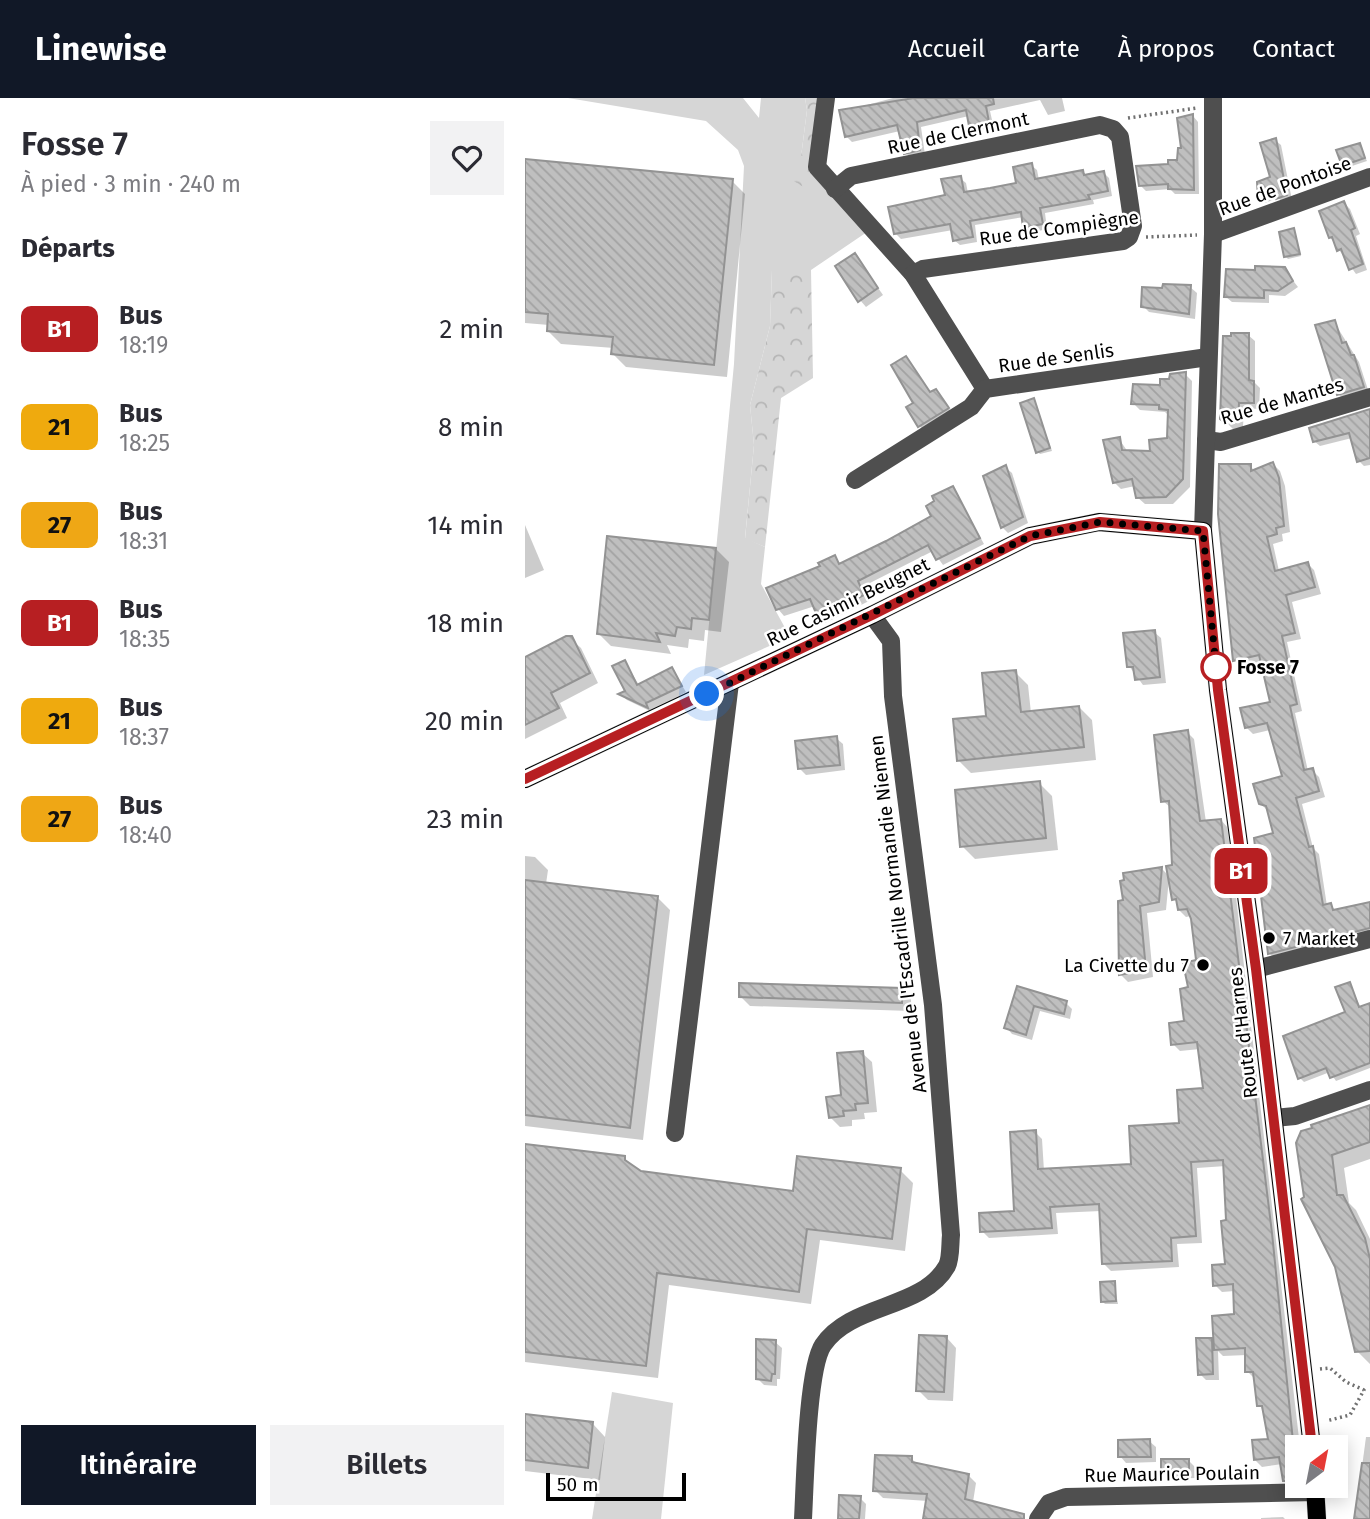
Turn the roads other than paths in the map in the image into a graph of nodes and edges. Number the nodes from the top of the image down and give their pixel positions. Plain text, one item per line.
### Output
1 (826, 98) edge
2 (1213, 102) edge
3 (1370, 177) edge
4 (835, 189) junction
5 (1213, 234) junction
6 (1129, 237) joint
7 (913, 274) junction
8 (1208, 358) junction
9 (985, 389) junction
10 (1370, 397) edge
11 (1206, 440) junction
12 (855, 480) dead end
13 (1203, 531) junction
14 (872, 615) junction
15 (730, 683) junction
16 (525, 779) edge
17 (1370, 939) edge
18 (1256, 969) junction
19 (1370, 1090) edge
20 (1274, 1118) junction
21 (675, 1133) dead end
22 (1311, 1435) edge
23 (1285, 1490) edge
24 (1316, 1498) edge
25 (803, 1519) edge
26 (1038, 1519) edge
27 (1317, 1519) edge

1 - 4 street
2 - 5 street
3 - 5 street, Rue de Pontoise
4 - 6 street, Rue de Clermont
4 - 7 street
5 - 8 street
6 - 7 street, Rue de Compiègne
7 - 9 street
8 - 9 street, Rue de Senlis
8 - 11 street
9 - 12 street, Rue de Senlis
10 - 11 street, Rue de Mantes
11 - 13 street
13 - 14 main road, Rue Casimir Beugnet
13 - 18 main road, Route d'Harnes
14 - 15 main road, Rue Casimir Beugnet
14 - 25 street, Avenue de l'Escadrille Normandie Niemen
15 - 16 main road, Rue Casimir Beugnet
15 - 21 street
17 - 18 street
18 - 20 main road, Route d'Harnes
19 - 20 street
20 - 22 main road, Route d'Harnes
23 - 26 street, Rue Maurice Poulain
24 - 27 main road

